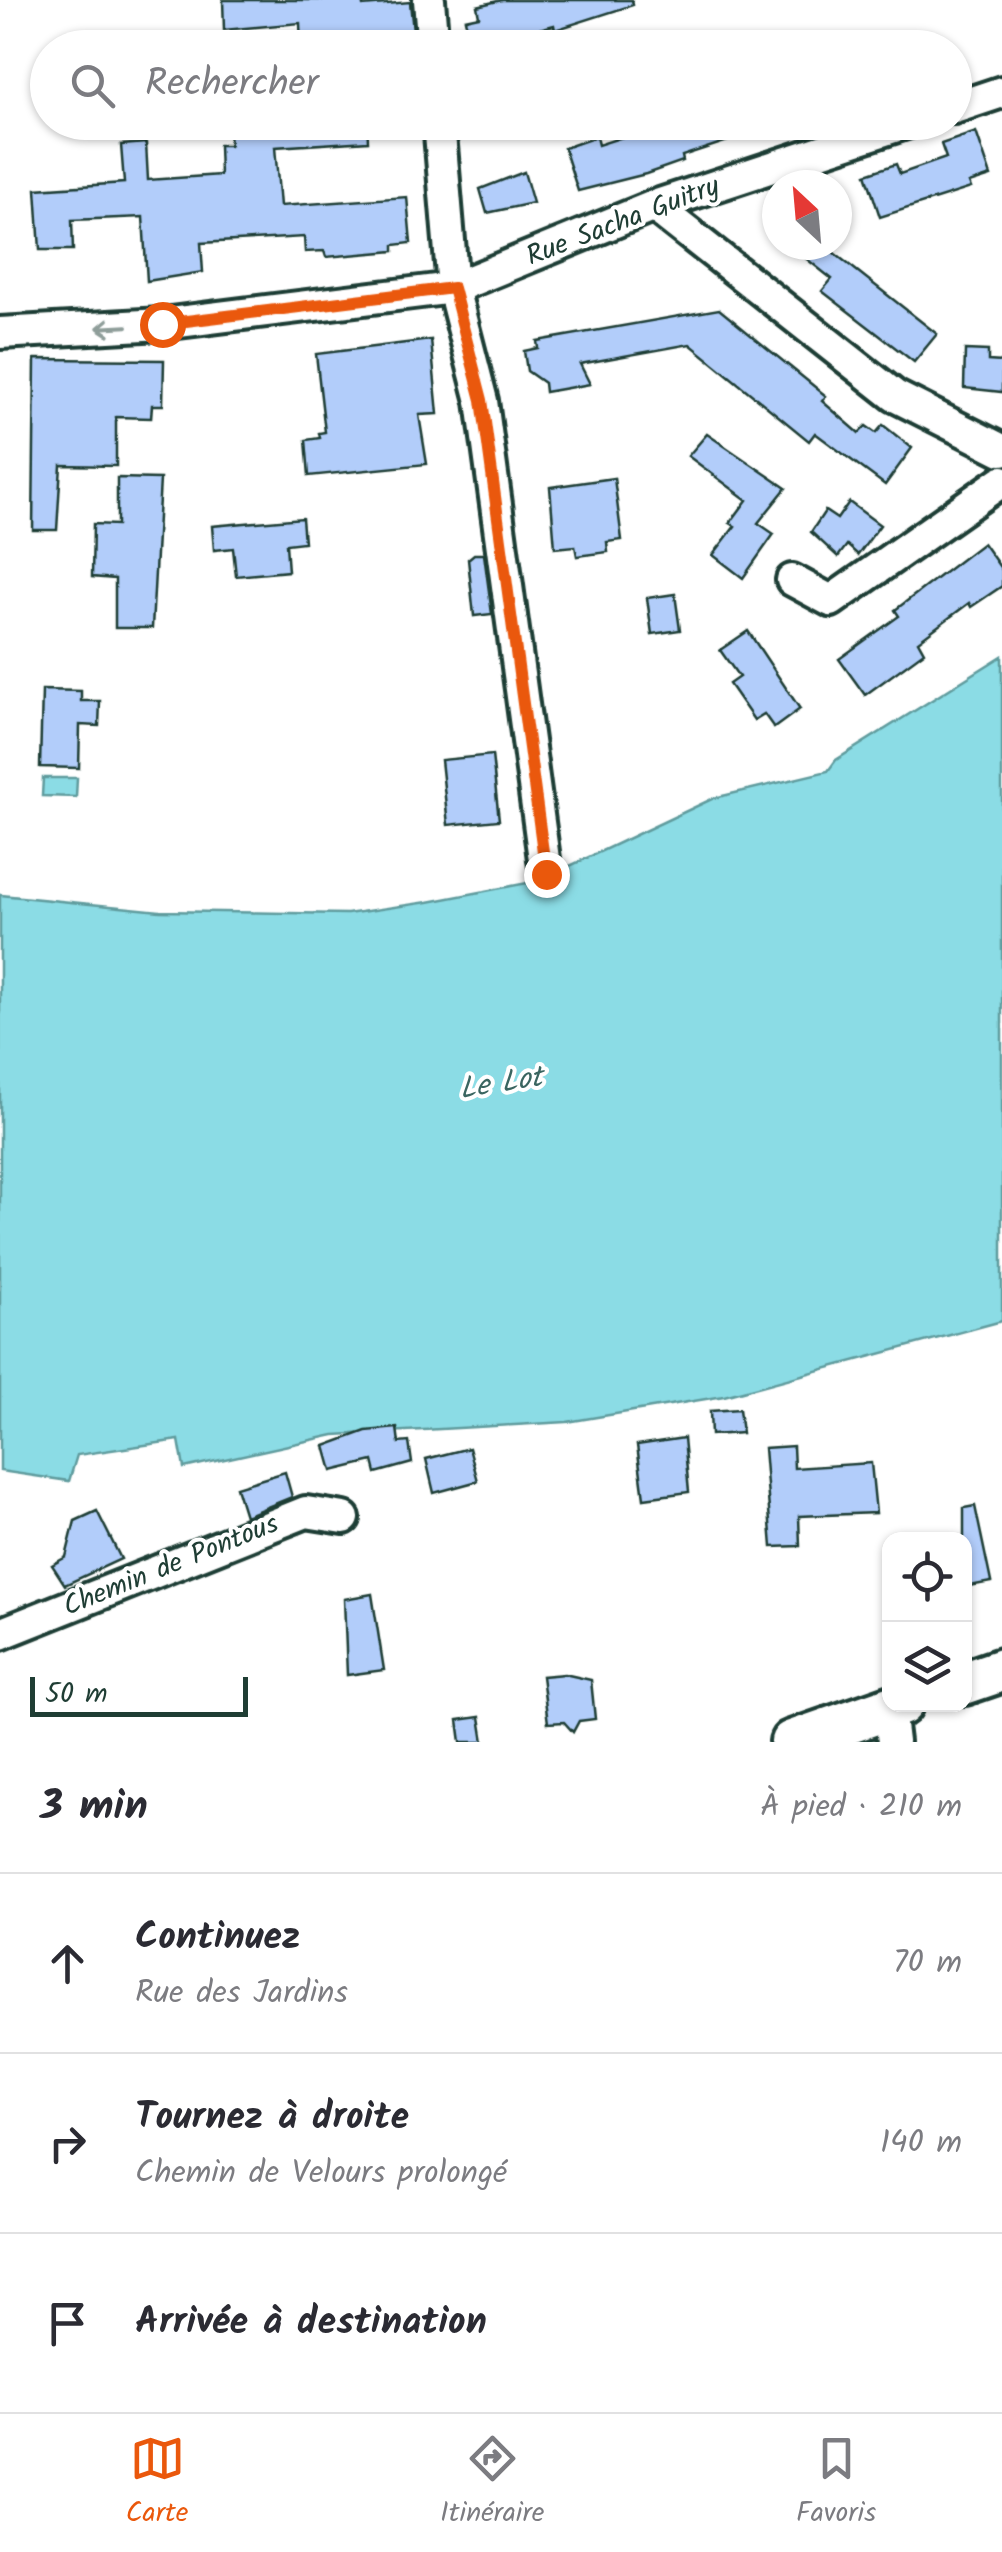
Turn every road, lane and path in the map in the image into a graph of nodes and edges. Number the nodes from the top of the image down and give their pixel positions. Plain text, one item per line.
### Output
1 (429, 0) edge
2 (432, 30) edge
3 (1002, 92) edge
4 (972, 102) edge
5 (441, 140) edge
6 (854, 140) edge
7 (654, 206) junction
8 (453, 288) junction
9 (0, 333) edge
10 (1002, 450) edge
11 (1002, 481) edge
12 (792, 580) dead end
13 (546, 874) dead end
14 (344, 1518) dead end
15 (0, 1634) edge
16 (1002, 1670) edge
17 (972, 1680) edge
18 (894, 1718) edge
19 (792, 1742) edge

1 - 2 street
3 - 4 street
5 - 8 street
6 - 7 street, Rue Sacha Guitry
7 - 8 street, Rue Sacha Guitry
7 - 10 street
8 -> 9 street, Rue Sacha Guitry
8 - 13 street
11 - 12 street
14 - 15 street, Chemin de Pontous
16 - 17 main road
18 - 19 main road

